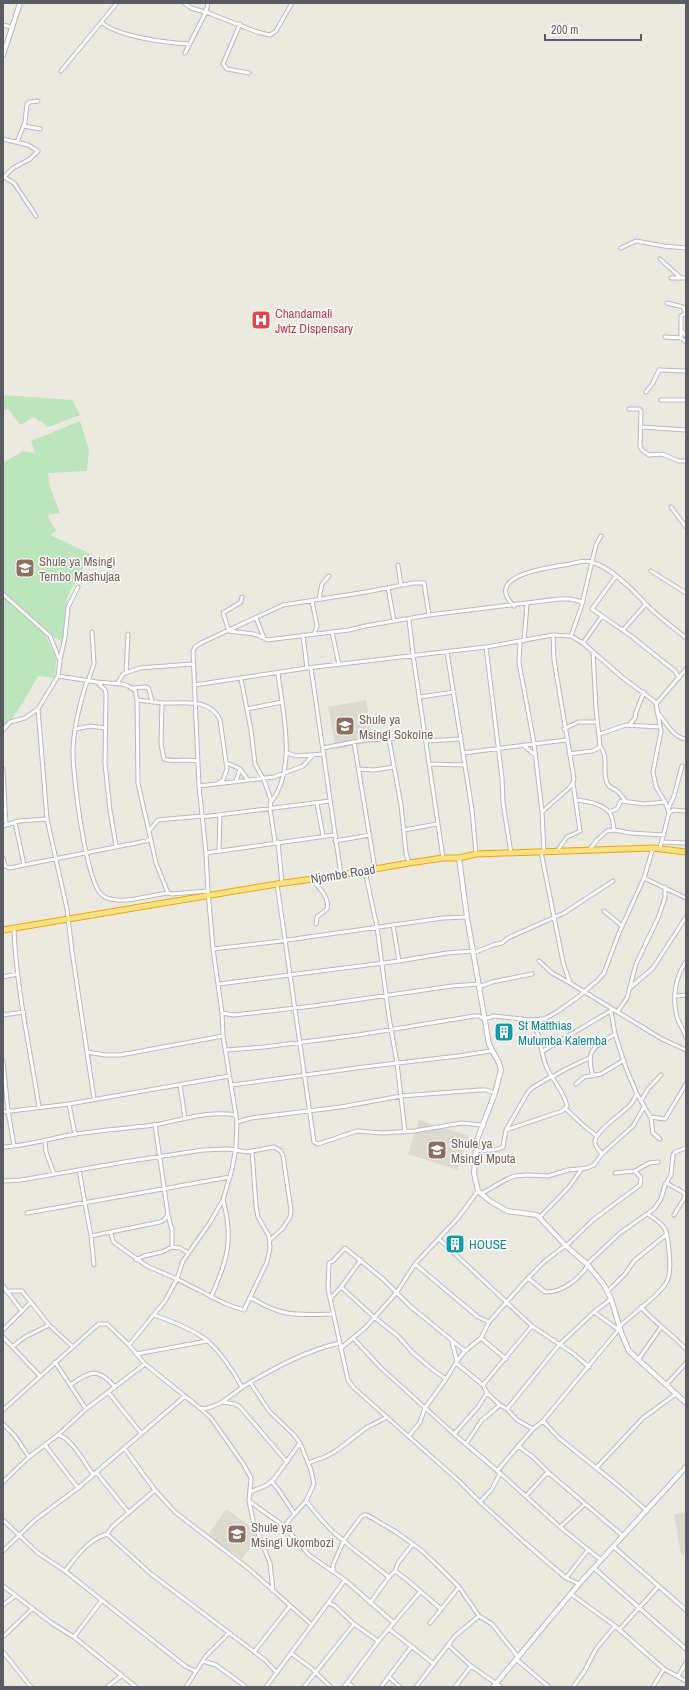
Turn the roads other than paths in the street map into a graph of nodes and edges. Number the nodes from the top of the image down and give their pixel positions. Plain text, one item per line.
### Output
1 (20, 3) edge
2 (117, 3) edge
3 (184, 3) edge
4 (208, 3) edge
5 (292, 3) edge
6 (206, 12) junction
7 (101, 22) junction
8 (240, 24) junction
9 (3, 26) edge
10 (11, 27) junction
11 (190, 44) junction
12 (185, 53) dead end
13 (3, 55) edge
14 (61, 71) dead end
15 (249, 73) dead end
16 (38, 101) dead end
17 (24, 126) junction
18 (40, 129) dead end
19 (3, 139) edge
20 (17, 142) junction
21 (4, 178) edge
22 (36, 216) dead end
23 (621, 248) dead end
24 (686, 248) edge
25 (660, 259) dead end
26 (671, 278) dead end
27 (681, 278) junction
28 (686, 278) edge
29 (667, 303) dead end
30 (686, 313) edge
31 (680, 328) junction
32 (686, 336) edge
33 (665, 337) dead end
34 (681, 338) junction
35 (686, 342) edge
36 (686, 371) edge
37 (646, 392) dead end
38 (660, 400) dead end
39 (686, 400) edge
40 (629, 409) dead end
41 (641, 427) junction
42 (686, 430) edge
43 (686, 461) edge
44 (671, 507) dead end
45 (686, 528) edge
46 (601, 536) dead end
47 (593, 562) junction
48 (398, 565) dead end
49 (651, 571) dead end
50 (329, 576) dead end
51 (616, 576) junction
52 (78, 586) dead end
53 (401, 586) junction
54 (388, 588) junction
55 (686, 593) edge
56 (3, 594) edge
57 (242, 597) dead end
58 (319, 599) junction
59 (312, 601) junction
60 (583, 602) junction
61 (528, 604) junction
62 (646, 604) junction
63 (514, 606) junction
64 (429, 615) junction
65 (602, 616) junction
66 (256, 618) junction
67 (409, 619) junction
68 (394, 621) junction
69 (317, 626) junction
70 (623, 630) junction
71 (229, 631) junction
72 (92, 632) dead end
73 (332, 632) junction
74 (325, 633) junction
75 (128, 634) dead end
76 (314, 634) junction
77 (303, 635) junction
78 (552, 635) junction
79 (571, 636) junction
80 (264, 638) junction
81 (686, 638) edge
82 (522, 641) junction
83 (583, 643) junction
84 (486, 647) junction
85 (447, 652) junction
86 (593, 653) junction
87 (413, 655) junction
88 (60, 661) junction
89 (192, 664) junction
90 (339, 665) junction
91 (306, 668) junction
92 (311, 668) junction
93 (686, 669) edge
94 (126, 673) junction
95 (278, 674) junction
96 (58, 676) junction
97 (679, 678) junction
98 (242, 679) junction
99 (88, 681) junction
100 (97, 682) junction
101 (116, 684) junction
102 (194, 685) junction
103 (133, 688) junction
104 (454, 692) junction
105 (644, 692) junction
106 (420, 697) junction
107 (137, 700) junction
108 (152, 702) junction
109 (195, 702) junction
110 (282, 702) junction
111 (162, 703) junction
112 (656, 704) junction
113 (38, 708) junction
114 (247, 709) junction
115 (658, 713) junction
116 (597, 722) junction
117 (629, 725) junction
118 (660, 727) junction
119 (105, 728) junction
120 (76, 729) junction
121 (564, 729) junction
122 (3, 730) edge
123 (425, 734) junction
124 (600, 734) junction
125 (390, 739) junction
126 (461, 739) junction
127 (686, 739) edge
128 (566, 740) junction
129 (426, 741) junction
130 (354, 742) junction
131 (534, 743) junction
132 (523, 745) junction
133 (600, 746) junction
134 (323, 748) junction
135 (497, 748) junction
136 (287, 753) junction
137 (463, 753) junction
138 (324, 754) junction
139 (569, 754) junction
140 (313, 755) junction
141 (535, 755) junction
142 (197, 761) junction
143 (227, 763) junction
144 (430, 764) junction
145 (464, 765) junction
146 (682, 766) dead end
147 (394, 767) junction
148 (3, 769) edge
149 (240, 769) junction
150 (359, 769) junction
151 (283, 774) junction
152 (248, 780) junction
153 (264, 780) junction
154 (236, 781) junction
155 (573, 783) junction
156 (217, 784) junction
157 (199, 786) junction
158 (576, 800) junction
159 (625, 800) junction
160 (330, 801) junction
161 (271, 802) junction
162 (665, 802) junction
163 (317, 803) junction
164 (270, 809) junction
165 (668, 811) junction
166 (686, 811) edge
167 (542, 812) junction
168 (609, 812) junction
169 (220, 815) junction
170 (202, 817) junction
171 (47, 820) junction
172 (14, 822) junction
173 (437, 824) junction
174 (5, 825) edge
175 (404, 830) junction
176 (614, 830) junction
177 (149, 831) junction
178 (334, 835) junction
179 (370, 835) junction
180 (323, 836) junction
181 (664, 836) junction
182 (151, 840) junction
183 (335, 841) junction
184 (277, 842) junction
185 (662, 842) junction
186 (686, 842) edge
187 (116, 846) junction
188 (653, 848) junction
189 (660, 848) junction
190 (590, 849) junction
191 (219, 851) junction
192 (557, 851) junction
193 (86, 852) junction
194 (206, 852) junction
195 (542, 852) junction
196 (686, 852) edge
197 (511, 853) junction
198 (476, 854) junction
199 (3, 858) edge
200 (443, 858) junction
201 (459, 858) junction
202 (55, 859) junction
203 (409, 863) junction
204 (24, 865) junction
205 (375, 869) junction
206 (365, 871) junction
207 (341, 875) junction
208 (644, 878) junction
209 (311, 879) junction
210 (612, 881) dead end
211 (280, 883) junction
212 (665, 887) junction
213 (168, 893) junction
214 (208, 893) junction
215 (686, 898) edge
216 (604, 911) dead end
217 (467, 917) junction
218 (686, 917) edge
219 (554, 918) junction
220 (68, 920) junction
221 (316, 924) dead end
222 (393, 925) junction
223 (622, 926) junction
224 (377, 927) junction
225 (14, 928) junction
226 (3, 930) edge
227 (286, 940) junction
228 (213, 949) junction
229 (473, 952) junction
230 (399, 961) junction
231 (538, 962) dead end
232 (686, 962) edge
233 (381, 963) junction
234 (18, 974) junction
235 (290, 974) junction
236 (532, 974) dead end
237 (3, 977) edge
238 (570, 983) junction
239 (219, 984) junction
240 (479, 986) junction
241 (630, 988) junction
242 (585, 991) junction
243 (386, 995) junction
244 (686, 995) edge
245 (675, 996) junction
246 (295, 1008) junction
247 (613, 1010) junction
248 (618, 1011) junction
249 (24, 1012) junction
250 (222, 1013) junction
251 (3, 1015) edge
252 (484, 1019) junction
253 (531, 1020) junction
254 (391, 1030) junction
255 (615, 1034) junction
256 (223, 1036) junction
257 (686, 1037) edge
258 (301, 1042) junction
259 (226, 1050) junction
260 (491, 1050) junction
261 (686, 1050) edge
262 (543, 1051) junction
263 (87, 1052) junction
264 (589, 1058) junction
265 (624, 1060) junction
266 (3, 1061) edge
267 (397, 1063) junction
268 (305, 1075) junction
269 (661, 1075) dead end
270 (229, 1076) junction
271 (593, 1076) junction
272 (552, 1077) junction
273 (180, 1084) junction
274 (576, 1084) dead end
275 (686, 1084) edge
276 (232, 1085) junction
277 (495, 1093) junction
278 (637, 1094) junction
279 (401, 1096) junction
280 (94, 1099) junction
281 (641, 1101) junction
282 (69, 1104) junction
283 (39, 1106) junction
284 (644, 1107) junction
285 (565, 1108) junction
286 (310, 1110) junction
287 (8, 1111) junction
288 (3, 1112) edge
289 (236, 1115) junction
290 (650, 1117) junction
291 (185, 1118) junction
292 (237, 1122) junction
293 (155, 1124) junction
294 (481, 1125) junction
295 (506, 1130) junction
296 (405, 1132) junction
297 (75, 1134) junction
298 (597, 1136) junction
299 (660, 1139) dead end
300 (45, 1141) junction
301 (14, 1146) junction
302 (3, 1147) edge
303 (686, 1148) edge
304 (236, 1150) junction
305 (252, 1151) junction
306 (475, 1151) junction
307 (602, 1154) junction
308 (161, 1156) junction
309 (658, 1162) dead end
310 (79, 1170) junction
311 (581, 1170) junction
312 (636, 1171) junction
313 (615, 1173) dead end
314 (54, 1174) junction
315 (230, 1177) junction
316 (3, 1181) edge
317 (666, 1184) junction
318 (165, 1189) junction
319 (685, 1192) edge
320 (479, 1193) junction
321 (223, 1200) junction
322 (86, 1204) junction
323 (27, 1213) dead end
324 (648, 1214) junction
325 (168, 1215) junction
326 (674, 1215) dead end
327 (540, 1217) junction
328 (111, 1233) junction
329 (668, 1234) junction
330 (92, 1236) junction
331 (439, 1239) junction
332 (270, 1240) junction
333 (566, 1245) junction
334 (172, 1247) junction
335 (188, 1253) junction
336 (136, 1260) junction
337 (361, 1260) junction
338 (415, 1264) junction
339 (94, 1265) dead end
340 (588, 1265) junction
341 (528, 1278) junction
342 (177, 1279) junction
343 (3, 1286) edge
344 (341, 1287) junction
345 (6, 1291) junction
346 (608, 1291) junction
347 (397, 1292) junction
348 (211, 1297) junction
349 (250, 1297) junction
350 (330, 1299) junction
351 (611, 1299) junction
352 (30, 1302) junction
353 (507, 1302) junction
354 (641, 1307) junction
355 (22, 1311) junction
356 (594, 1312) junction
357 (333, 1314) junction
358 (154, 1315) junction
359 (374, 1317) junction
360 (489, 1322) junction
361 (49, 1325) junction
362 (532, 1326) junction
363 (661, 1327) junction
364 (620, 1328) junction
365 (3, 1330) edge
366 (3, 1337) edge
367 (448, 1338) junction
368 (481, 1338) junction
369 (354, 1339) junction
370 (208, 1341) junction
371 (339, 1343) junction
372 (129, 1345) junction
373 (559, 1345) junction
374 (72, 1346) junction
375 (12, 1347) junction
376 (340, 1349) junction
377 (686, 1349) edge
378 (465, 1352) junction
379 (136, 1354) junction
380 (506, 1359) junction
381 (638, 1360) junction
382 (55, 1362) junction
383 (456, 1362) junction
384 (145, 1364) junction
385 (686, 1364) edge
386 (589, 1367) junction
387 (40, 1376) junction
388 (446, 1379) junction
389 (250, 1382) junction
390 (483, 1385) junction
391 (666, 1385) junction
392 (70, 1386) junction
393 (115, 1387) junction
394 (242, 1387) junction
395 (108, 1392) junction
396 (487, 1393) junction
397 (676, 1394) junction
398 (185, 1396) junction
399 (223, 1402) junction
400 (686, 1403) edge
401 (500, 1405) junction
402 (86, 1408) junction
403 (425, 1408) junction
404 (201, 1409) junction
405 (507, 1409) junction
406 (3, 1410) edge
407 (387, 1417) junction
408 (543, 1421) junction
409 (3, 1424) edge
410 (533, 1429) junction
411 (141, 1433) junction
412 (454, 1434) junction
413 (58, 1435) junction
414 (410, 1436) junction
415 (300, 1443) junction
416 (466, 1444) junction
417 (45, 1445) junction
418 (518, 1446) junction
419 (124, 1448) junction
420 (30, 1457) junction
421 (287, 1462) junction
422 (308, 1463) junction
423 (597, 1467) junction
424 (686, 1467) edge
425 (498, 1472) junction
426 (95, 1473) junction
427 (549, 1473) junction
428 (3, 1482) edge
429 (272, 1482) junction
430 (78, 1488) junction
431 (155, 1490) junction
432 (250, 1492) junction
433 (526, 1496) junction
434 (249, 1501) junction
435 (306, 1501) junction
436 (480, 1502) junction
437 (585, 1504) junction
438 (647, 1511) junction
439 (129, 1513) junction
440 (294, 1513) junction
441 (3, 1520) edge
442 (284, 1526) junction
443 (560, 1527) junction
444 (107, 1534) junction
445 (20, 1536) junction
446 (623, 1536) junction
447 (344, 1540) junction
448 (412, 1545) junction
449 (614, 1547) junction
450 (588, 1550) junction
451 (3, 1551) edge
452 (600, 1560) junction
453 (594, 1568) junction
454 (64, 1571) junction
455 (333, 1571) junction
456 (395, 1571) junction
457 (389, 1577) junction
458 (566, 1578) junction
459 (345, 1580) junction
460 (579, 1584) junction
461 (3, 1586) edge
462 (459, 1587) junction
463 (658, 1587) junction
464 (273, 1591) junction
465 (420, 1592) junction
466 (571, 1594) junction
467 (15, 1596) junction
468 (102, 1600) junction
469 (329, 1603) junction
470 (370, 1603) junction
471 (3, 1605) edge
472 (290, 1606) junction
473 (638, 1608) junction
474 (32, 1609) junction
475 (441, 1609) junction
476 (686, 1610) edge
477 (479, 1616) junction
478 (394, 1623) junction
479 (430, 1623) dead end
480 (354, 1624) junction
481 (312, 1625) junction
482 (615, 1626) junction
483 (389, 1630) junction
484 (619, 1630) junction
485 (229, 1633) junction
486 (3, 1637) edge
487 (74, 1637) junction
488 (378, 1641) junction
489 (448, 1645) junction
490 (411, 1648) junction
491 (686, 1649) edge
492 (3, 1652) edge
493 (254, 1652) junction
494 (292, 1654) junction
495 (517, 1658) junction
496 (203, 1661) junction
497 (686, 1663) edge
498 (434, 1664) junction
499 (471, 1666) junction
500 (664, 1669) junction
501 (195, 1671) junction
502 (277, 1673) junction
503 (315, 1673) junction
504 (121, 1676) junction
505 (678, 1676) junction
506 (389, 1677) junction
507 (686, 1681) edge
508 (348, 1683) junction
509 (495, 1685) edge
510 (31, 1687) edge
511 (107, 1687) edge
512 (136, 1687) edge
513 (186, 1687) edge
514 (246, 1687) edge
515 (266, 1687) edge
516 (304, 1687) edge
517 (331, 1687) edge
518 (344, 1687) edge
519 (353, 1687) edge
520 (381, 1687) edge
521 (400, 1687) edge
522 (416, 1687) edge
523 (455, 1687) edge
524 (501, 1687) edge
525 (549, 1687) edge
526 (573, 1687) edge
527 (652, 1687) edge

1 - 10 street
2 - 7 street
3 - 6 street
4 - 6 street
5 - 8 street
6 - 8 street
6 - 11 street
7 - 11 street
7 - 14 street
8 - 15 street
9 - 10 street
10 - 13 street
11 - 12 street
16 - 17 street
17 - 18 street
17 - 20 street
19 - 20 street
20 - 21 street
21 - 22 street
23 - 24 street
25 - 27 street
26 - 27 street
27 - 28 street
29 - 30 street
30 - 31 street
31 - 32 street
31 - 34 street
33 - 34 street
34 - 35 street
36 - 37 street
38 - 39 street
40 - 41 street
41 - 42 street
41 - 43 street
44 - 45 street
46 - 47 street
47 - 51 street
47 - 60 street
47 - 63 street
48 - 53 street
49 - 55 street
50 - 58 street
51 - 62 street
51 - 65 street
52 - 88 street
53 - 54 street
53 - 64 street
54 - 58 street
54 - 68 street
56 - 88 street
57 - 71 street
58 - 59 street
59 - 66 street
59 - 69 street
60 - 61 street
60 - 79 street
61 - 63 street
61 - 82 street
62 - 70 street
62 - 81 street
63 - 64 street
64 - 67 street
65 - 70 street
65 - 83 street
66 - 71 street
66 - 80 street
67 - 68 street
67 - 87 street
68 - 73 street
69 - 74 street
69 - 76 street
70 - 97 street
71 - 80 street
71 - 89 street
72 - 99 street
73 - 74 street
73 - 90 street
74 - 76 street
75 - 94 street
76 - 77 street
77 - 80 street
77 - 91 street
78 - 79 street
78 - 82 street
78 - 121 street
79 - 83 street
82 - 84 street
82 - 131 street
83 - 86 street
84 - 85 street
84 - 135 street
85 - 87 street
85 - 104 street
86 - 105 street
86 - 116 street
87 - 90 street
87 - 106 street
88 - 96 street
89 - 94 street
89 - 102 street
90 - 92 street
91 - 92 street
91 - 95 street
92 - 134 street
93 - 97 street
94 - 101 street
95 - 98 street
95 - 110 street
96 - 99 street
96 - 113 street
97 - 112 street
98 - 102 street
98 - 114 street
99 - 100 street
99 - 120 street
100 - 101 street
100 - 119 street
101 - 103 street
102 - 109 street
103 - 107 street
103 - 108 street
104 - 106 street
104 - 126 street
105 - 112 street
105 - 117 street
106 - 123 street
107 - 108 street
107 - 177 street
108 - 111 street
109 - 111 street
109 - 142 street
109 - 143 street
110 - 114 street
110 - 136 street
111 - 142 street
112 - 115 street
113 - 122 street
113 - 171 street
114 - 153 street
115 - 118 street
115 - 127 street
116 - 121 street
116 - 124 street
117 - 118 street
117 - 124 street
118 - 162 street
119 - 120 street
119 - 187 street
120 - 193 street
121 - 128 street
123 - 125 street
123 - 129 street
124 - 133 street
125 - 130 street
125 - 147 street
126 - 129 street
126 - 137 street
128 - 131 street
128 - 139 street
129 - 144 street
130 - 134 street
130 - 150 street
131 - 132 street
131 - 141 street
132 - 135 street
132 - 141 street
133 - 139 street
133 - 159 street
134 - 138 street
135 - 137 street
135 - 197 street
136 - 140 street
136 - 151 street
137 - 145 street
138 - 140 street
138 - 160 street
139 - 155 street
140 - 151 street
141 - 167 street
142 - 157 street
143 - 149 street
143 - 156 street
144 - 145 street
144 - 173 street
145 - 198 street
146 - 165 street
147 - 150 street
147 - 175 street
148 - 174 street
149 - 152 street
149 - 154 street
150 - 179 street
151 - 153 street
151 - 161 street
152 - 153 street
152 - 154 street
153 - 161 street
154 - 156 street
155 - 158 street
155 - 167 street
156 - 157 street
157 - 170 street
158 - 168 street
158 - 192 street
159 - 162 street
159 - 168 street
160 - 163 street
160 - 178 street
161 - 164 street
162 - 165 street
163 - 164 street
163 - 180 street
164 - 169 street
164 - 184 street
165 - 166 street
165 - 181 street
167 - 195 street
168 - 176 street
169 - 170 street
169 - 191 street
170 - 177 street
170 - 194 street
171 - 172 street
171 - 202 street
172 - 174 street
172 - 204 street
173 - 175 street
173 - 200 street
175 - 203 street
176 - 181 street
176 - 190 street
177 - 182 street
178 - 180 street
178 - 183 street
179 - 183 street
179 - 205 street
180 - 184 street
181 - 185 street
182 - 187 street
182 - 213 street
183 - 207 street
184 - 191 street
184 - 211 street
185 - 186 street
185 - 189 street
187 - 193 street
188 - 189 highway, Njombe Road
188 - 190 highway, Njombe Road
188 - 208 street
189 - 196 highway, Njombe Road
190 - 192 highway, Njombe Road
191 - 194 street
192 - 195 highway, Njombe Road
193 - 202 street
193 - 213 street
194 - 214 street
195 - 197 highway, Njombe Road
195 - 219 street
197 - 198 highway, Njombe Road
198 - 201 highway, Njombe Road
199 - 204 street
200 - 201 highway, Njombe Road
200 - 203 highway, Njombe Road
201 - 217 street
202 - 204 street
202 - 220 street
203 - 205 highway, Njombe Road
205 - 206 highway, Njombe Road
206 - 207 highway, Njombe Road
206 - 224 street
207 - 209 highway, Njombe Road
208 - 212 street
208 - 223 street
209 - 211 highway, Njombe Road
209 - 221 street
210 - 219 street
211 - 214 highway, Njombe Road
211 - 227 street
212 - 215 street
212 - 241 street
213 - 214 street
214 - 220 highway, Njombe Road
214 - 228 street
216 - 223 street
217 - 222 street
217 - 229 street
218 - 241 street
219 - 229 street
219 - 238 street
220 - 225 highway, Njombe Road
220 - 263 street
222 - 224 street
222 - 230 street
223 - 242 street
224 - 227 street
224 - 233 street
225 - 226 highway, Njombe Road
225 - 234 street
227 - 228 street
227 - 235 street
228 - 239 street
229 - 230 street
229 - 240 street
230 - 233 street
231 - 238 street
232 - 245 street
233 - 235 street
233 - 243 street
234 - 237 street
234 - 249 street
235 - 239 street
235 - 246 street
236 - 240 street
238 - 242 street
239 - 250 street
240 - 243 street
240 - 252 street
241 - 248 street
242 - 247 street
242 - 253 street
243 - 246 street
243 - 254 street
244 - 245 street
245 - 257 street
246 - 250 street
246 - 258 street
247 - 248 street
247 - 255 street
247 - 262 street
248 - 261 street
249 - 251 street
249 - 283 street
250 - 256 street
252 - 253 street
252 - 254 street
252 - 260 street
253 - 262 street
254 - 258 street
254 - 267 street
255 - 264 street
255 - 265 street
256 - 259 street
256 - 263 street
258 - 259 street
258 - 268 street
259 - 270 street
260 - 267 street
260 - 277 street
262 - 272 street
263 - 280 street
264 - 271 street
264 - 272 street
265 - 271 street
265 - 278 street
266 - 287 street
267 - 268 street
267 - 279 street
268 - 276 street
268 - 286 street
269 - 281 street
270 - 273 street
270 - 276 street
271 - 274 street
272 - 285 street
272 - 295 street
273 - 280 street
273 - 291 street
275 - 290 street
276 - 289 street
277 - 279 street
277 - 294 street
278 - 281 street
278 - 298 street
279 - 286 street
279 - 296 street
280 - 282 street
281 - 284 street
282 - 283 street
282 - 297 street
283 - 287 street
284 - 290 street
284 - 307 street
285 - 295 street
285 - 298 street
286 - 292 street
286 - 296 street
287 - 288 street
287 - 301 street
289 - 291 street
289 - 292 street
290 - 299 street
291 - 293 street
292 - 304 street
293 - 297 street
293 - 308 street
294 - 296 street
294 - 306 street
295 - 306 street
297 - 300 street
298 - 307 street
300 - 301 street
300 - 314 street
301 - 302 street
303 - 317 street
304 - 305 street
304 - 308 street
304 - 315 street
305 - 332 street
305 - 332 street
306 - 320 street
307 - 311 street
308 - 310 street
308 - 318 street
309 - 312 street
310 - 314 street
310 - 322 street
311 - 320 street
311 - 327 street
312 - 313 street
312 - 333 street
314 - 316 street
315 - 318 street
315 - 321 street
317 - 319 street
317 - 324 street
318 - 322 street
318 - 325 street
319 - 326 street
320 - 327 street
320 - 331 street
321 - 335 street
321 - 348 street
322 - 323 street
322 - 330 street
324 - 329 street
324 - 340 street
325 - 328 street
325 - 334 street
327 - 333 street
328 - 330 street
328 - 336 street
329 - 346 street
329 - 354 street
330 - 339 street
331 - 338 street
331 - 353 street
332 - 349 street
333 - 340 street
333 - 341 street
334 - 335 street
334 - 336 street
335 - 342 street
336 - 342 street
337 - 344 street
337 - 347 street
337 - 350 street
338 - 347 street
338 - 360 street
340 - 341 street
340 - 346 street
341 - 353 street
342 - 348 street
342 - 358 street
343 - 345 street
344 - 350 street
344 - 359 street
345 - 352 street
345 - 355 street
346 - 351 street
347 - 359 street
347 - 367 street
348 - 349 street
349 - 357 street
350 - 357 street
351 - 356 street
351 - 364 street
352 - 355 street
352 - 361 street
353 - 360 street
353 - 362 street
354 - 363 street
354 - 364 street
355 - 365 street
356 - 364 street
356 - 373 street
357 - 371 street
358 - 370 street
358 - 372 street
359 - 369 street
359 - 388 street
360 - 368 street
361 - 374 street
361 - 375 street
362 - 373 street
362 - 380 street
363 - 377 street
363 - 381 street
364 - 381 street
364 - 386 street
366 - 375 street
367 - 378 street
367 - 383 street
368 - 378 street
368 - 380 street
369 - 376 street
369 - 403 street
370 - 379 street
370 - 394 street
371 - 376 street
371 - 389 street
372 - 374 street
372 - 379 street
373 - 386 street
373 - 405 street
374 - 382 street
375 - 387 street
376 - 407 street
378 - 383 street
379 - 384 street
380 - 390 street
381 - 391 street
382 - 387 street
382 - 392 street
383 - 388 street
383 - 390 street
384 - 393 street
384 - 398 street
385 - 391 street
386 - 408 street
387 - 406 street
388 - 403 street
389 - 394 street
389 - 415 street
390 - 396 street
391 - 397 street
392 - 393 street
392 - 402 street
393 - 395 street
394 - 399 street
395 - 402 street
395 - 411 street
396 - 401 street
396 - 412 street
397 - 400 street
397 - 423 street
398 - 404 street
398 - 411 street
399 - 404 street
399 - 421 street
401 - 405 street
401 - 416 street
402 - 413 street
403 - 412 street
403 - 414 street
404 - 432 street
405 - 410 street
407 - 414 street
407 - 422 street
408 - 410 street
408 - 423 street
409 - 420 street
410 - 418 street
411 - 419 street
412 - 416 street
413 - 417 street
413 - 426 street
414 - 436 street
415 - 421 street
415 - 422 street
416 - 425 street
417 - 420 street
417 - 430 street
418 - 425 street
418 - 427 street
419 - 426 street
419 - 431 street
420 - 428 street
421 - 429 street
422 - 435 street
423 - 438 street
424 - 438 street
425 - 433 street
425 - 436 street
426 - 430 street
426 - 439 street
427 - 433 street
427 - 437 street
429 - 432 street
429 - 440 street
430 - 445 street
431 - 439 street
431 - 464 street
432 - 434 street
433 - 443 street
434 - 442 street
434 - 464 street
435 - 440 street
435 - 447 street
436 - 458 street
437 - 443 street
437 - 446 street
438 - 446 street
439 - 444 street
440 - 442 street
441 - 445 street
442 - 455 street
443 - 450 street
444 - 454 street
444 - 485 street
445 - 451 street
445 - 454 street
446 - 449 street
447 - 448 street
447 - 455 street
447 - 457 street
448 - 456 street
448 - 462 street
449 - 452 street
449 - 463 street
450 - 452 street
450 - 458 street
452 - 453 street
453 - 460 street
453 - 473 street
454 - 468 street
455 - 459 street
456 - 457 street
456 - 465 street
457 - 470 street
458 - 460 street
459 - 469 street
459 - 470 street
460 - 466 street
461 - 467 street
462 - 475 street
462 - 477 street
463 - 473 street
463 - 476 street
464 - 472 street
465 - 475 street
465 - 478 street
466 - 482 street
466 - 495 street
467 - 471 street
467 - 474 street
468 - 487 street
468 - 501 street
469 - 480 street
469 - 481 street
470 - 478 street
472 - 481 street
472 - 493 street
473 - 484 street
473 - 491 street
474 - 486 street
474 - 487 street
475 - 479 street
477 - 489 street
477 - 495 street
478 - 483 street
480 - 488 street
480 - 503 street
481 - 494 street
482 - 484 street
482 - 526 street
483 - 488 street
483 - 490 street
484 - 500 street
485 - 493 street
485 - 496 street
487 - 504 street
488 - 508 street
489 - 498 street
489 - 499 street
490 - 498 street
490 - 506 street
492 - 510 street
493 - 502 street
494 - 502 street
494 - 503 street
495 - 509 street
495 - 525 street
496 - 501 street
496 - 514 street
497 - 505 street
498 - 522 street
499 - 509 street
499 - 523 street
500 - 505 street
500 - 527 street
501 - 513 street
502 - 515 street
503 - 516 street
503 - 517 street
504 - 511 street
504 - 512 street
505 - 507 street
506 - 520 street
506 - 521 street
508 - 518 street
508 - 519 street
509 - 524 street

